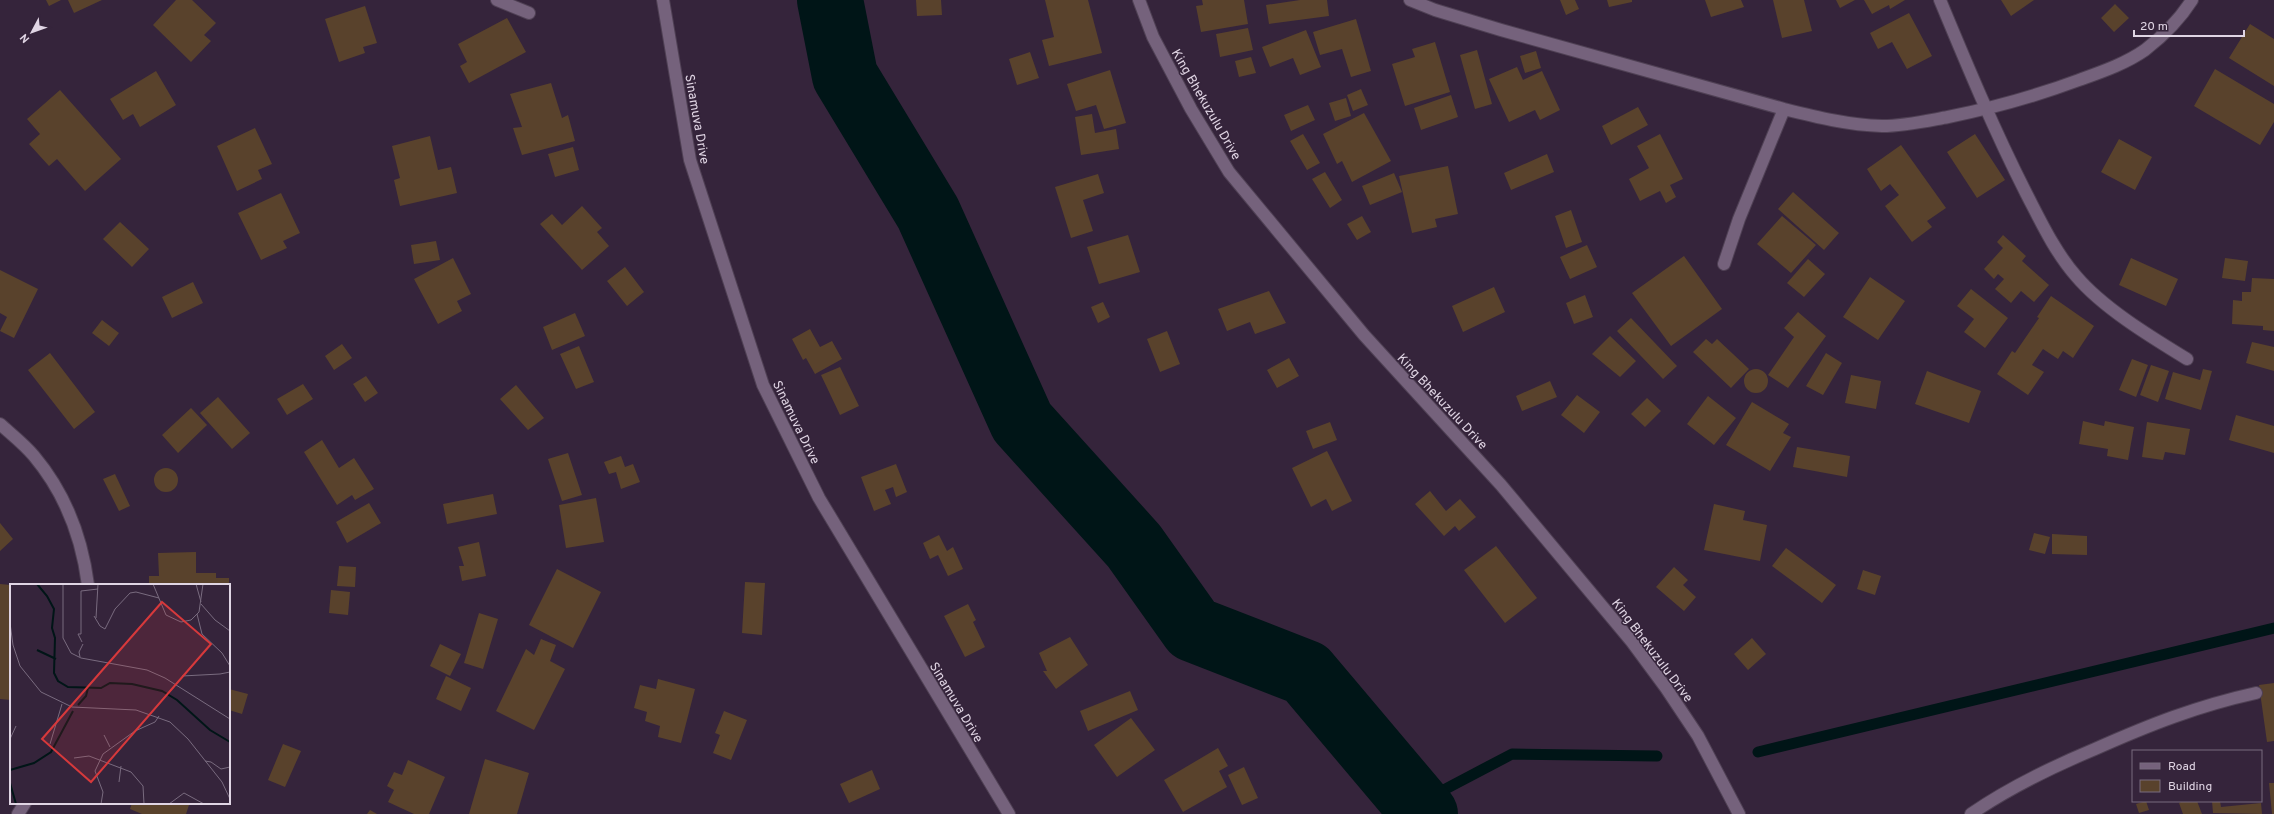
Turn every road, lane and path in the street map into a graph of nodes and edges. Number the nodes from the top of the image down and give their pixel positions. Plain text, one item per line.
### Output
1 (497, 0) edge
2 (663, 0) edge
3 (1139, 0) edge
4 (1410, 0) edge
5 (1940, 0) edge
6 (2192, 0) edge
7 (529, 13) dead end
8 (1784, 109) junction
9 (1985, 109) junction
10 (1724, 264) dead end
11 (2187, 359) dead end
12 (0, 424) edge
13 (88, 584) edge
14 (2256, 693) dead end
15 (24, 804) edge
16 (18, 814) edge
17 (1009, 814) edge
18 (1739, 814) edge
19 (1971, 814) edge

1 - 7 street
2 - 17 street, Sinamuva Drive
3 - 18 street, King Bhekuzulu Drive
4 - 8 street
5 - 9 street
6 - 9 street
8 - 9 street
8 - 10 street
9 - 11 street
12 - 13 street
14 - 19 street
15 - 16 street

